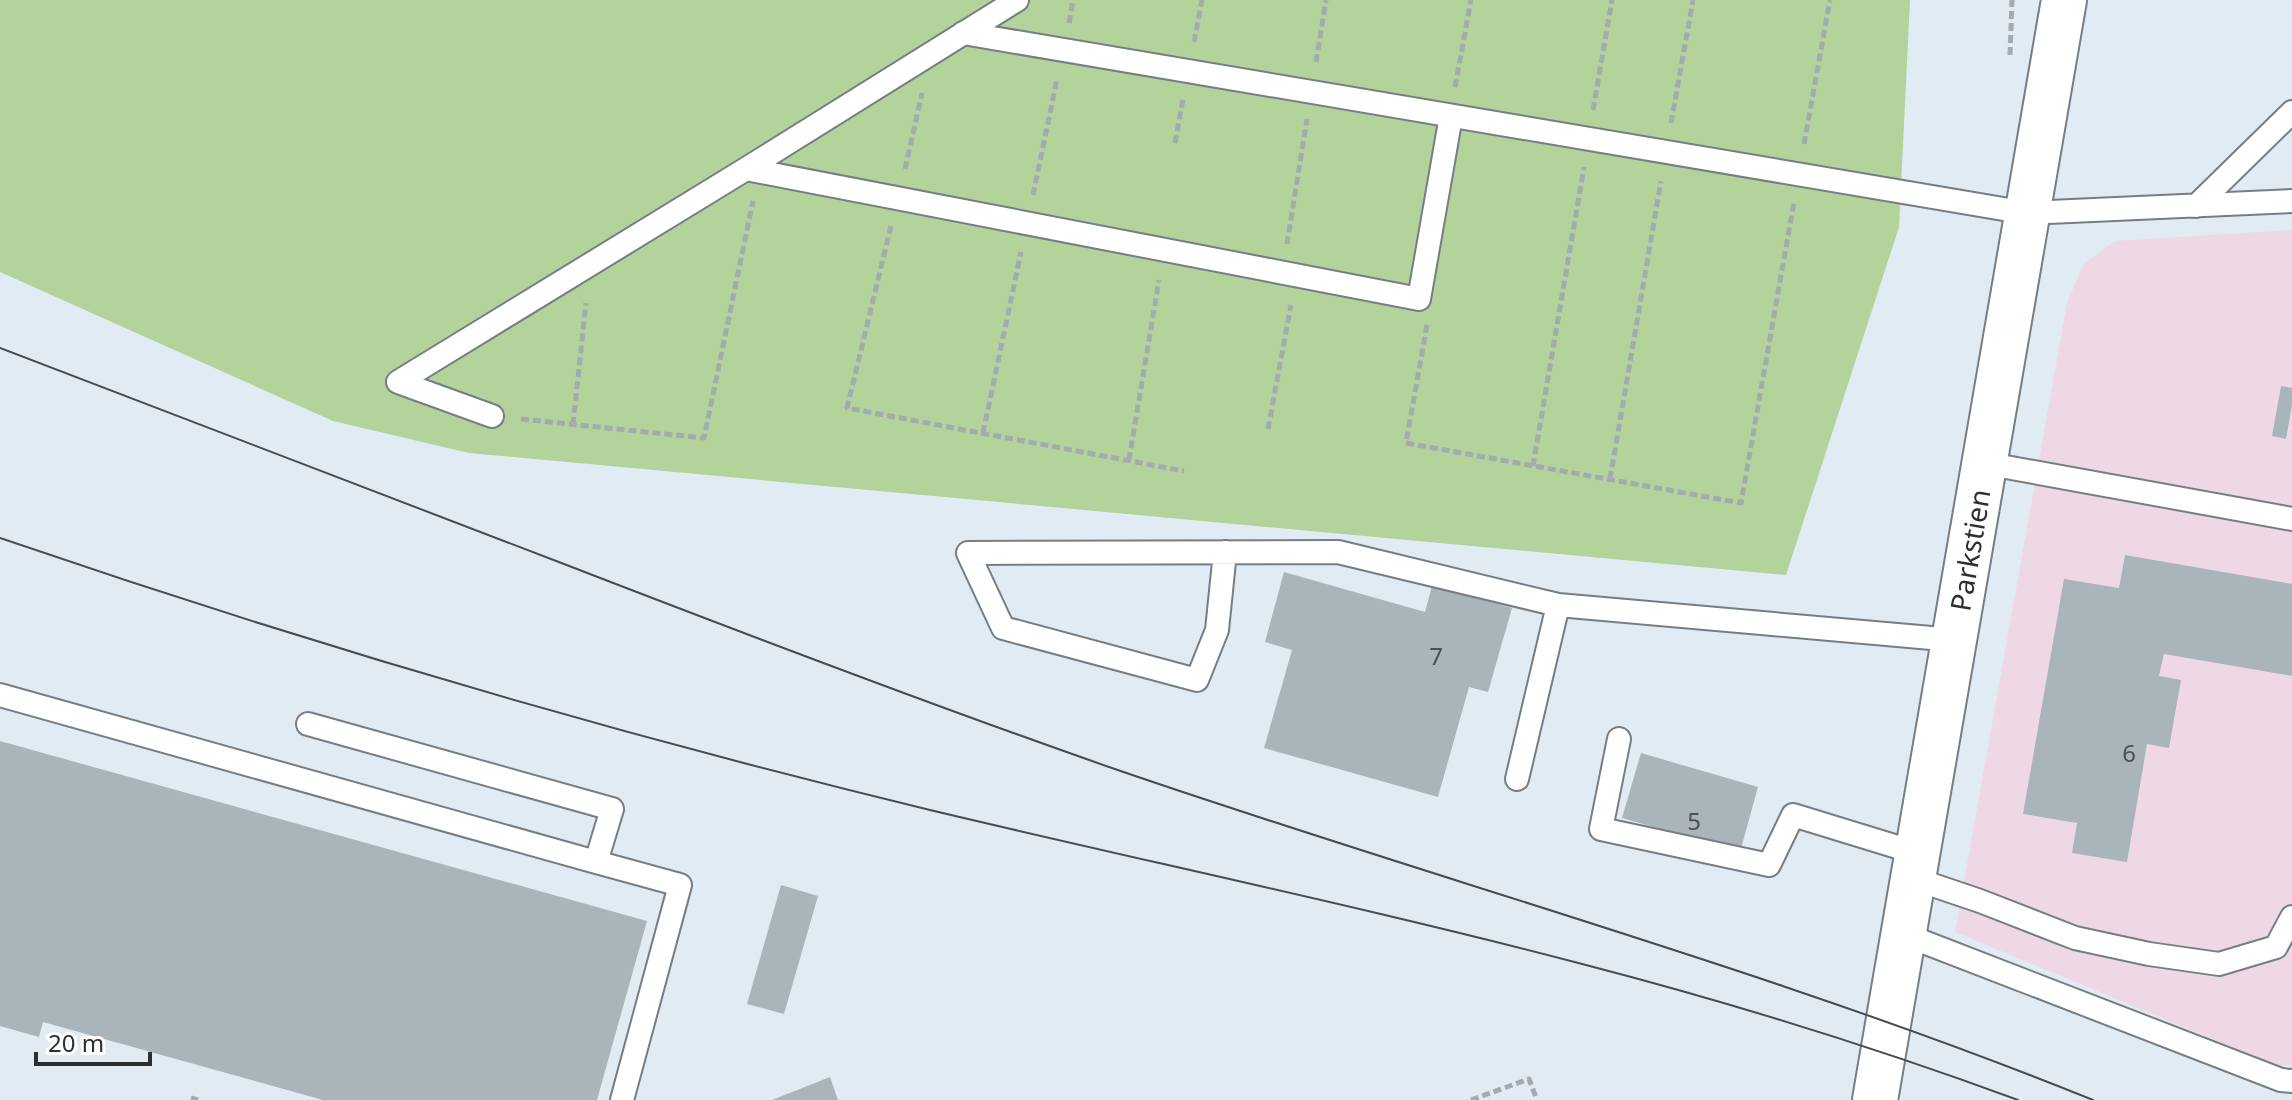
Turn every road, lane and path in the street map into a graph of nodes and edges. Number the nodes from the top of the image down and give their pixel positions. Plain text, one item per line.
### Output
1 (1017, 0) edge
2 (1326, 0) edge
3 (1471, 0) edge
4 (1612, 0) edge
5 (1693, 0) edge
6 (1830, 0) edge
7 (2064, 0) edge
8 (963, 33) junction
9 (931, 53) junction
10 (1311, 92) junction
11 (2292, 112) edge
12 (1451, 116) junction
13 (1588, 139) junction
14 (1666, 152) junction
15 (753, 170) junction
16 (1798, 174) junction
17 (898, 198) junction
18 (2292, 201) edge
19 (2196, 206) junction
20 (2027, 213) junction
21 (1164, 249) junction
22 (590, 265) junction
23 (1289, 274) junction
24 (1419, 299) junction
25 (492, 416) joint
26 (573, 425) junction
27 (1268, 429) dead end
28 (1129, 460) junction
29 (1984, 463) junction
30 (1533, 466) junction
31 (1184, 471) dead end
32 (1610, 479) junction
33 (2292, 519) edge
34 (1225, 552) junction
35 (1558, 605) junction
36 (1954, 640) junction
37 (0, 695) edge
38 (308, 724) dead end
39 (1619, 739) dead end
40 (1517, 779) dead end
41 (596, 862) junction
42 (1915, 865) junction
43 (2292, 917) edge
44 (1903, 934) junction
45 (2292, 1081) edge
46 (191, 1098) dead end
47 (198, 1100) edge
48 (622, 1100) edge
49 (1471, 1100) edge
50 (1537, 1100) edge
51 (1875, 1100) edge

1 - 8 lane
2 - 10 path
3 - 12 path
4 - 13 path
5 - 14 path
6 - 16 path
7 - 20 street, Parkstien
8 - 9 lane
8 - 10 lane
9 - 15 lane
9 - 17 path
10 - 12 lane
10 - 23 path
11 - 19 lane
12 - 13 lane
12 - 24 lane
13 - 14 lane
13 - 30 path
14 - 16 lane
14 - 32 path
15 - 17 lane
15 - 22 lane
15 - 26 path
16 - 20 lane
16 - 32 path
17 - 21 lane
17 - 28 path
18 - 19 lane
19 - 20 lane
20 - 29 street, Parkstien
21 - 23 lane
21 - 28 path
22 - 25 lane
22 - 26 path
23 - 24 lane
23 - 27 path
24 - 30 path
25 - 26 path
28 - 31 path
29 - 33 lane
29 - 36 street, Parkstien
30 - 32 path
34 - 34 lane
34 - 35 lane
35 - 36 lane
35 - 40 lane
36 - 42 street, Parkstien
37 - 41 lane
38 - 41 lane
39 - 42 lane
41 - 48 lane
42 - 43 lane
42 - 44 street, Parkstien
44 - 45 lane
44 - 51 street, Parkstien
46 - 47 path
49 - 50 path

